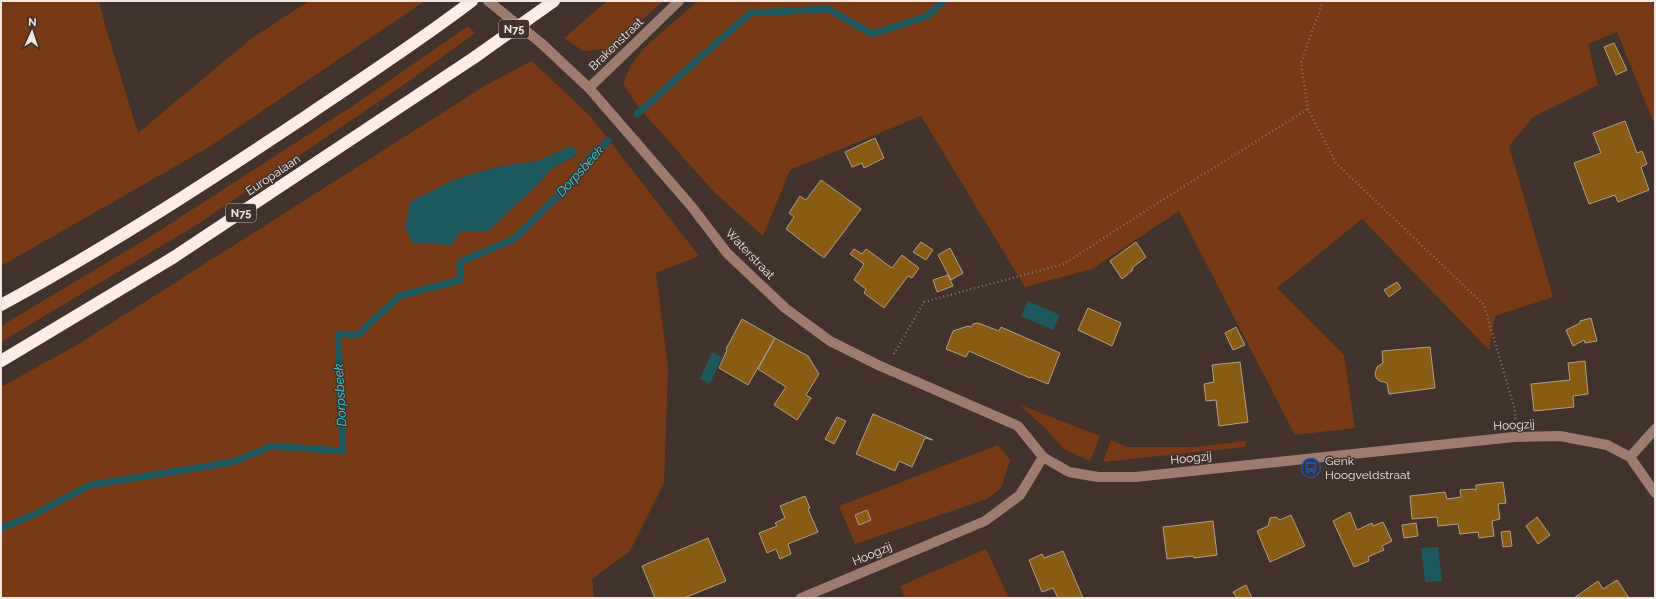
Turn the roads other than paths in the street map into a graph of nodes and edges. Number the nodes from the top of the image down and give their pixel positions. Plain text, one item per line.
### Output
1 (472, 1) edge
2 (488, 1) edge
3 (554, 1) edge
4 (679, 1) edge
5 (589, 88) junction
6 (1, 305) edge
7 (1, 361) edge
8 (1655, 429) edge
9 (1044, 457) junction
10 (1630, 457) junction
11 (1655, 493) edge
12 (800, 598) edge

1 - 6 highway
2 - 5 street, Waterstraat
3 - 7 highway, Europalaan / N75, bridge
4 - 5 street, Brakenstraat
5 - 9 street, Waterstraat
8 - 10 street
9 - 10 street, Hoogzij
9 - 12 street, Hoogzij
10 - 11 street

